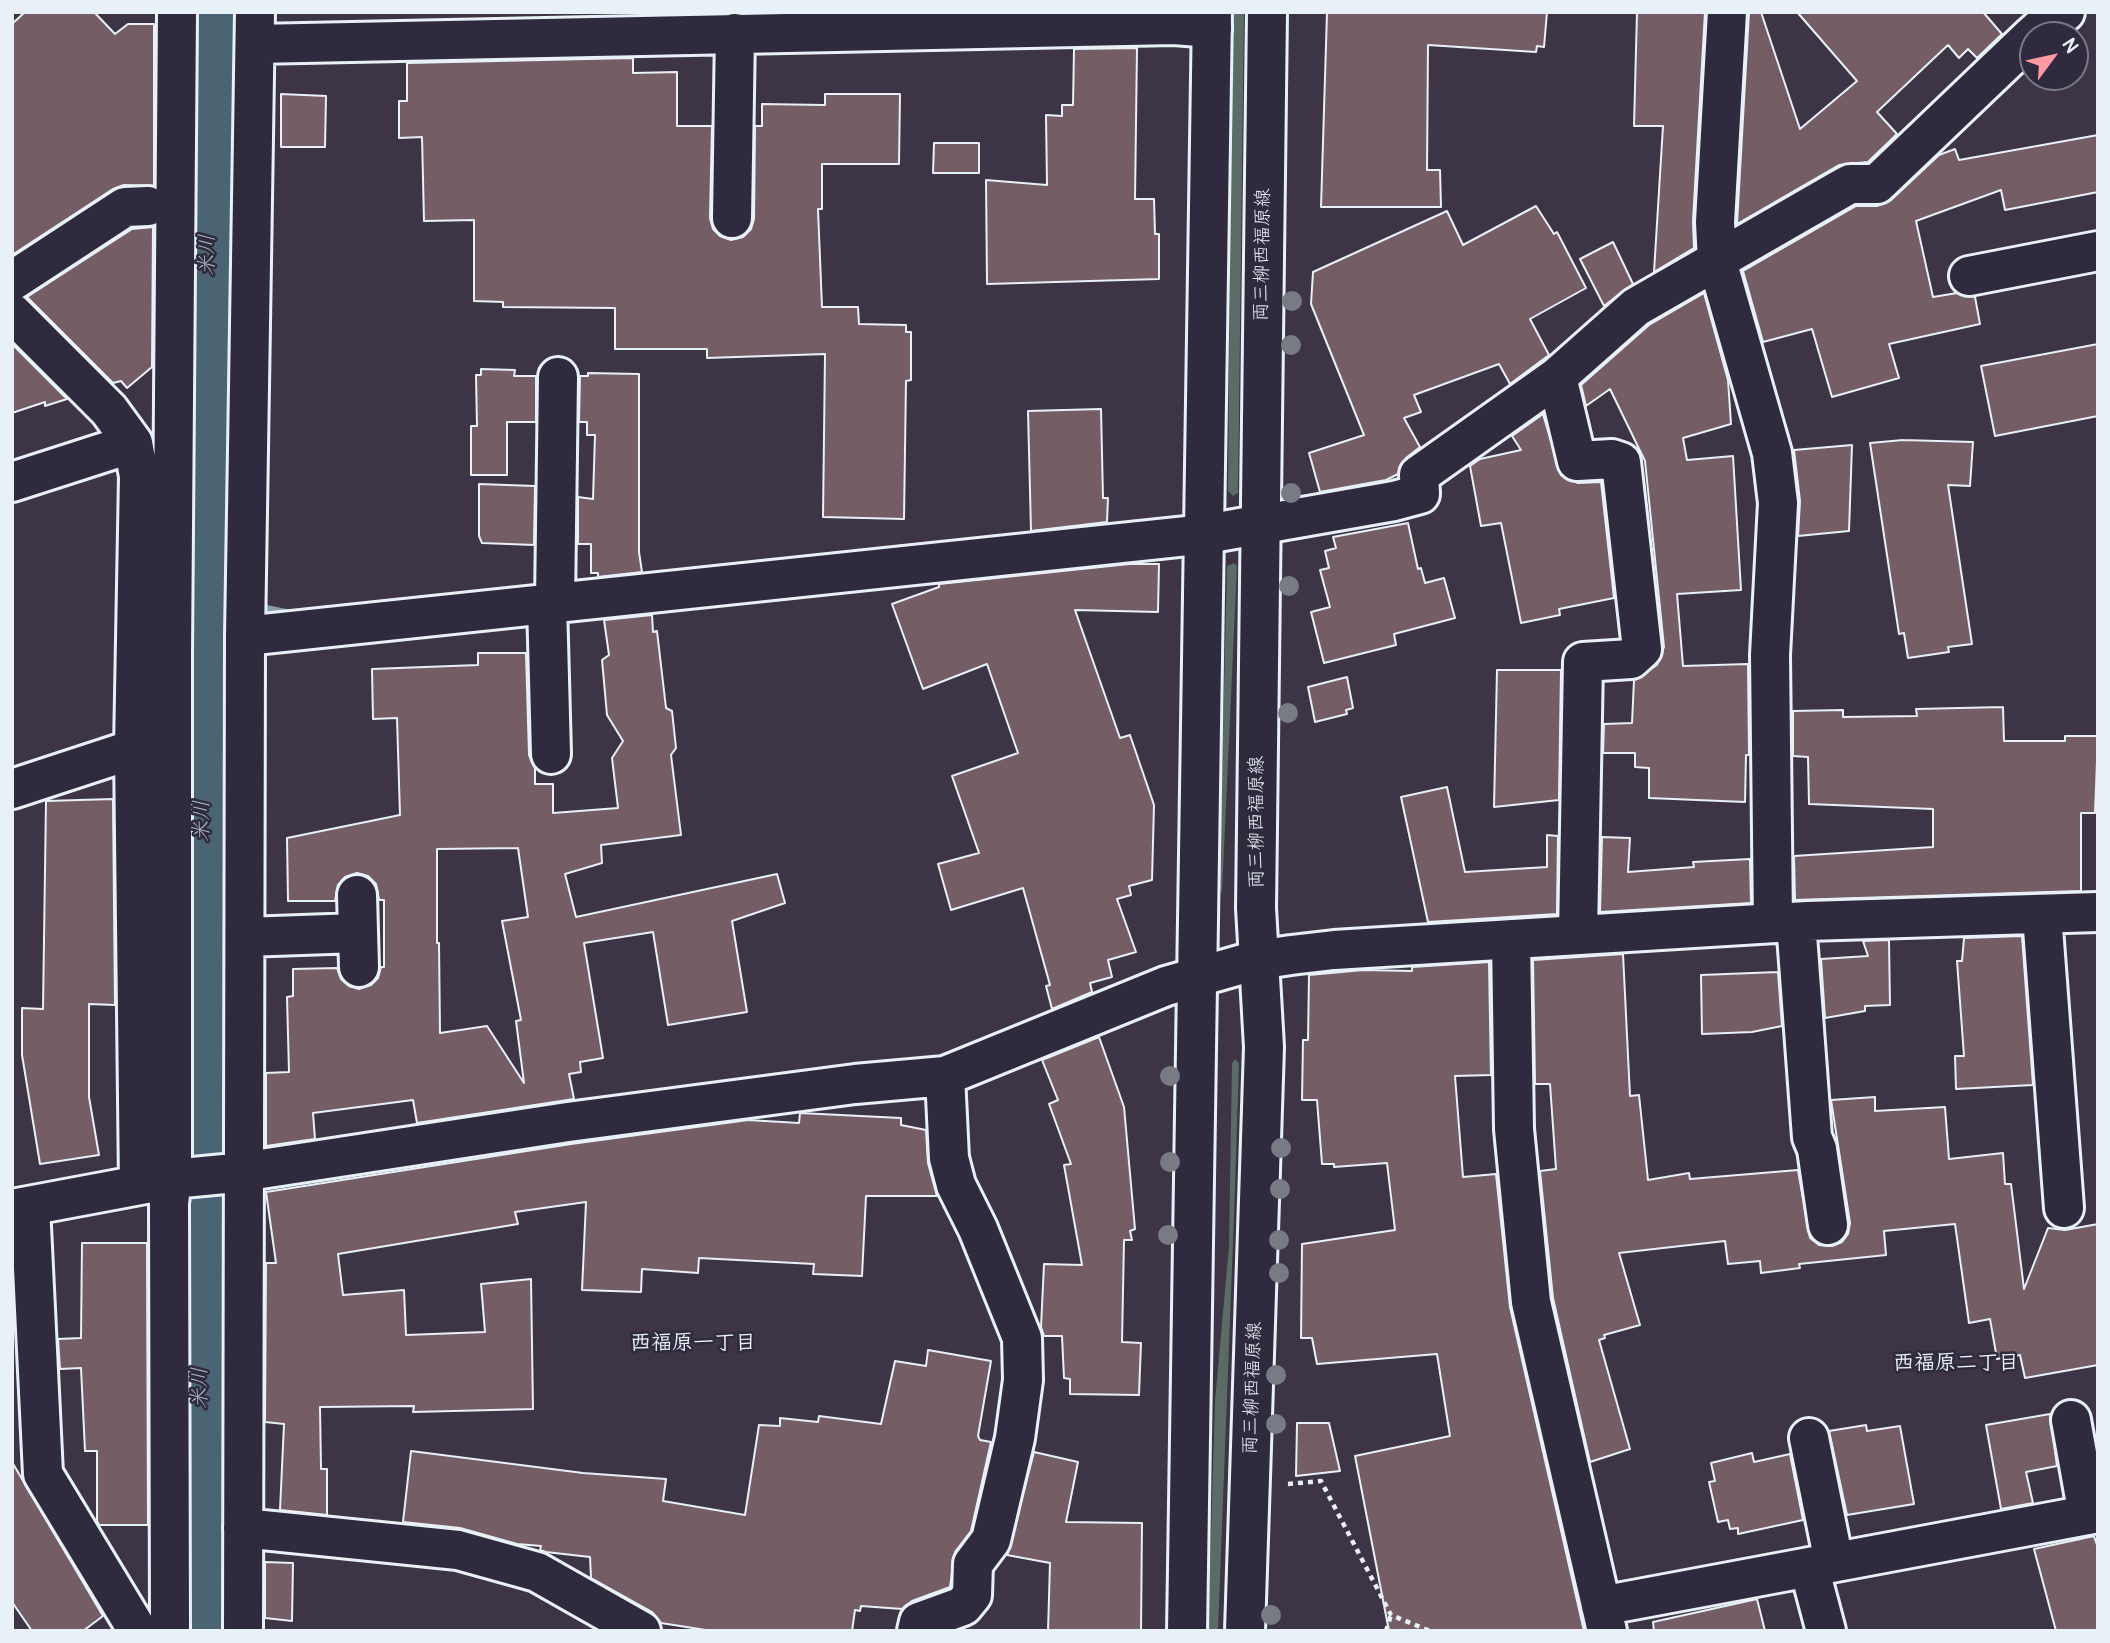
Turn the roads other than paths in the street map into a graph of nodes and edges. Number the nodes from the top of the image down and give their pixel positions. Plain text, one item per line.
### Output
1 (177, 12) edge
2 (1267, 12) edge
3 (1727, 12) edge
4 (2065, 12) edge
5 (1212, 20) edge
6 (2048, 21) edge
7 (255, 28) edge
8 (735, 33) junction
9 (2019, 48) edge
10 (148, 206) dead end
11 (732, 218) dead end
12 (2098, 251) edge
13 (1717, 261) junction
14 (1969, 276) dead end
15 (12, 281) edge
16 (12, 313) edge
17 (558, 377) dead end
18 (1557, 377) junction
19 (133, 443) junction
20 (12, 482) edge
21 (1259, 525) junction
22 (1206, 534) junction
23 (551, 603) junction
24 (245, 636) junction
25 (134, 750) junction
26 (551, 754) dead end
27 (12, 789) edge
28 (357, 895) dead end
29 (2098, 912) edge
30 (2042, 915) junction
31 (1785, 923) junction
32 (1578, 935) junction
33 (245, 937) junction
34 (1511, 939) junction
35 (1257, 960) junction
36 (1197, 975) junction
37 (945, 1076) junction
38 (239, 1172) junction
39 (164, 1181) junction
40 (21, 1207) edge
41 (2063, 1208) dead end
42 (1828, 1225) dead end
43 (2071, 1420) dead end
44 (1809, 1438) dead end
45 (2093, 1514) edge
46 (243, 1528) junction
47 (1822, 1565) junction
48 (1604, 1618) edge
49 (143, 1629) edge
50 (243, 1631) edge
51 (641, 1631) edge
52 (917, 1631) edge
53 (1187, 1631) edge
54 (1245, 1631) edge
55 (1826, 1631) edge

1 - 39 street
2 - 21 street, 両三柳西福原線
3 - 13 street
4 - 6 street
5 - 8 street
5 - 22 street
7 - 8 street
7 - 24 street
8 - 11 street
9 - 13 street
10 - 15 street
12 - 14 street
13 - 18 street
13 - 31 street
16 - 19 street
17 - 23 street
18 - 21 street
18 - 32 street
19 - 20 street
19 - 25 street
21 - 22 street
21 - 35 street, 両三柳西福原線
22 - 23 street
22 - 36 street
23 - 24 street
23 - 26 street
24 - 33 street
25 - 27 street
25 - 39 street
28 - 33 street
29 - 30 street
30 - 31 street
30 - 41 street
31 - 32 street
31 - 42 street
32 - 34 street
33 - 38 street
34 - 35 street
34 - 48 street
35 - 36 street
35 - 54 street, 両三柳西福原線
36 - 37 street
36 - 53 street
37 - 38 street
37 - 52 street
38 - 39 street
38 - 46 street
39 - 40 street
39 - 49 street
40 - 49 street
43 - 45 street
44 - 47 street
45 - 47 street
46 - 50 street
46 - 51 street
47 - 48 street
47 - 55 street

